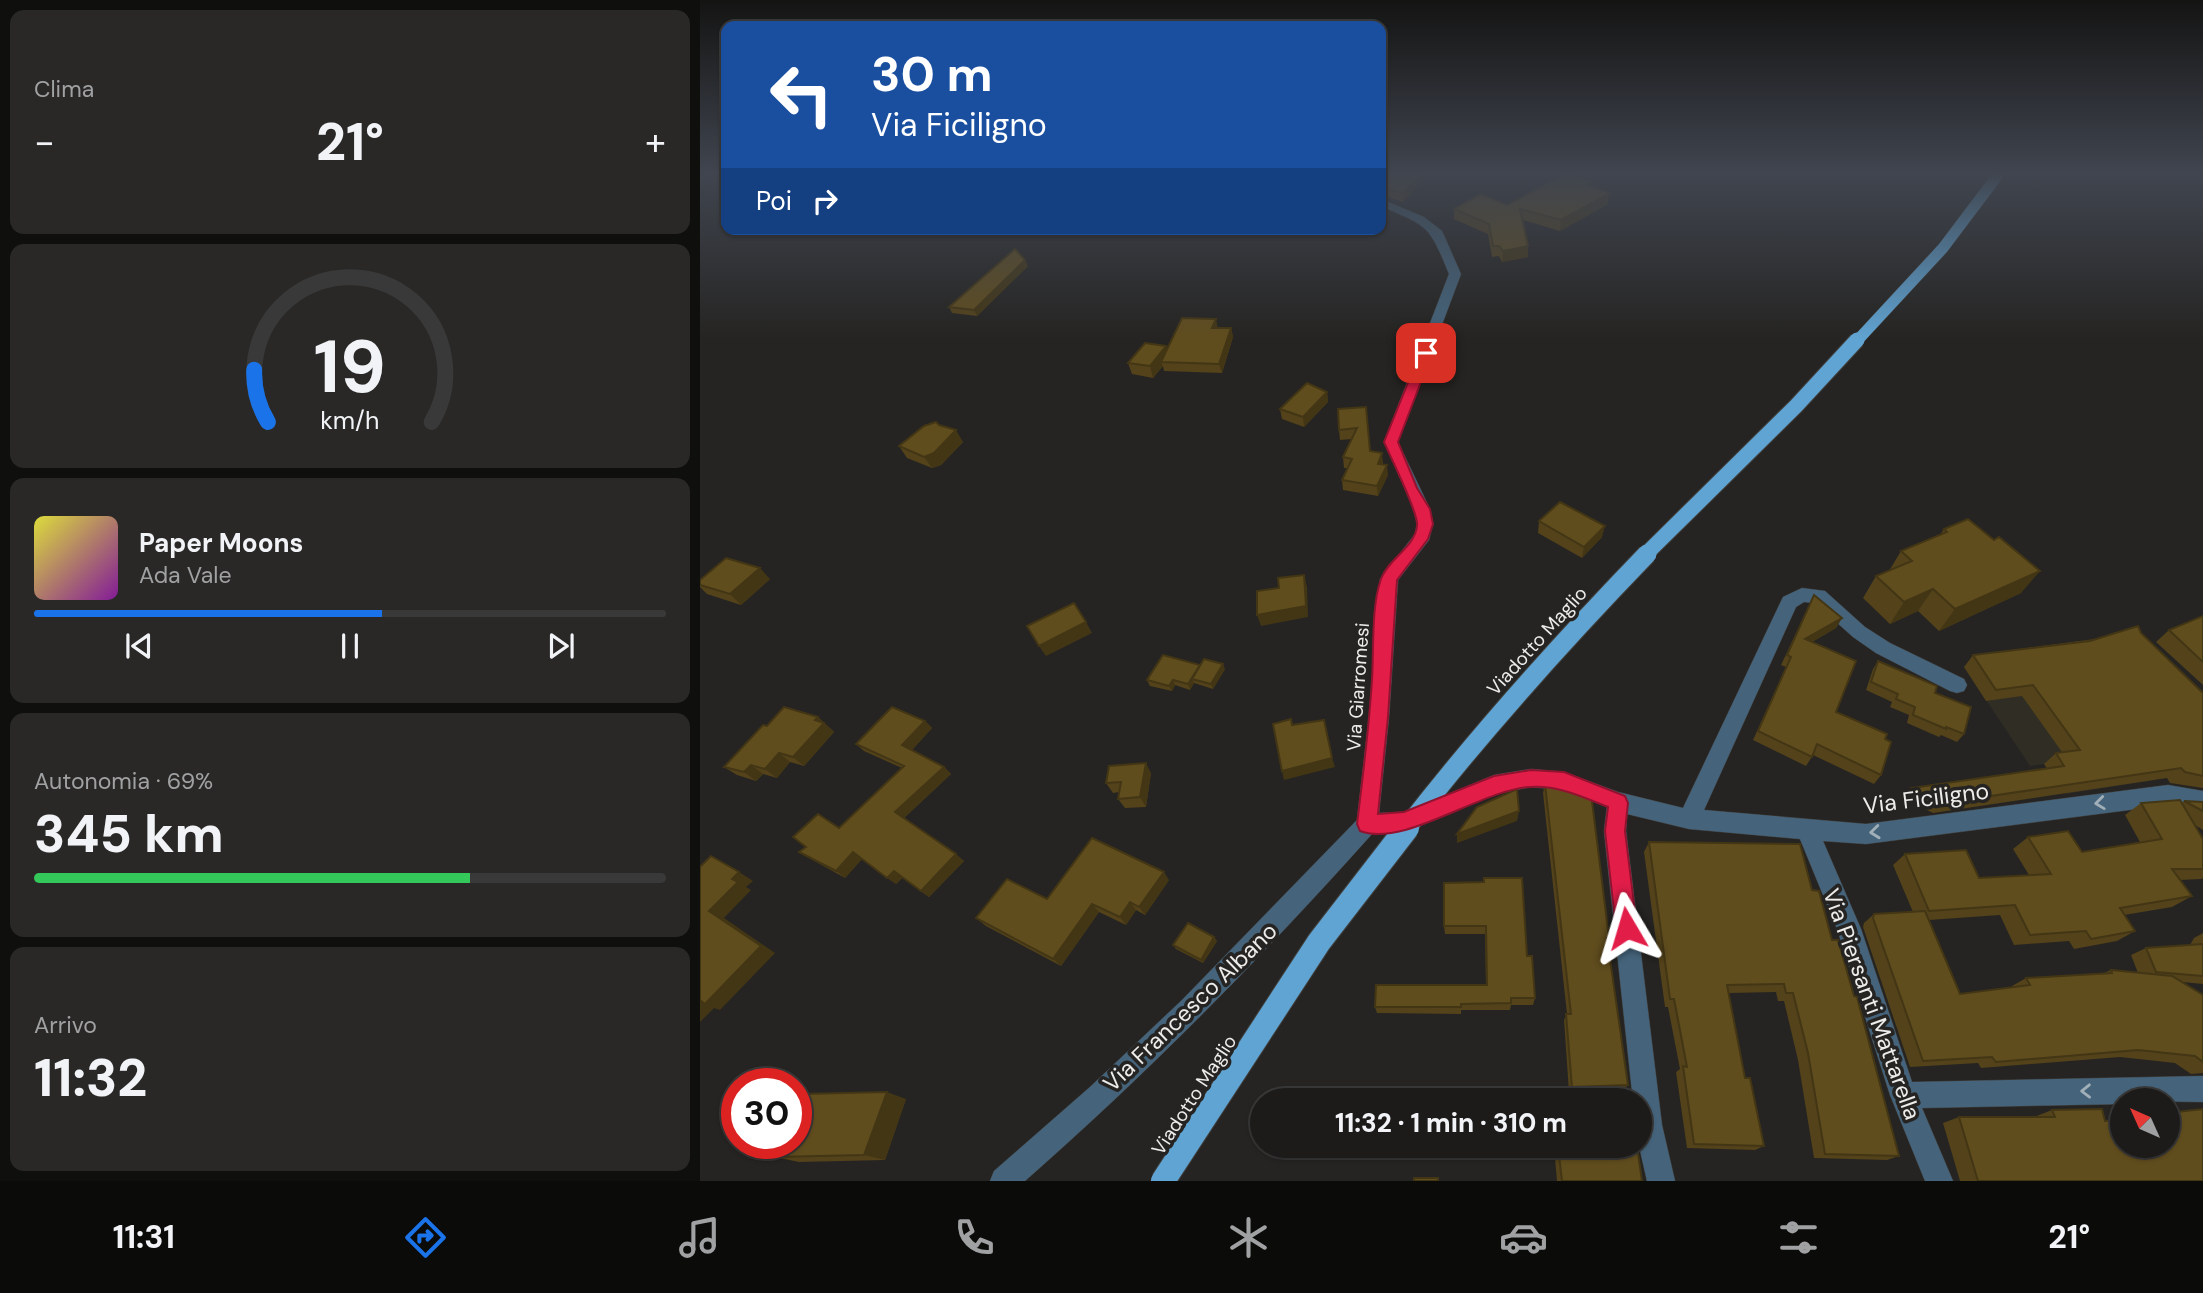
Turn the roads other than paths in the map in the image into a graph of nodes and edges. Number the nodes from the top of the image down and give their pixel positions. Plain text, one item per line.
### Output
1 (1434, 230) edge
2 (1956, 230) edge
3 (1957, 685) dead end
4 (2203, 801) edge
5 (1618, 803) junction
6 (1689, 819) junction
7 (1367, 824) junction
8 (1806, 827) junction
9 (2203, 1089) edge
10 (1903, 1095) junction
11 (1004, 1181) edge
12 (1163, 1181) edge
13 (1661, 1181) edge
14 (1939, 1181) edge

1 - 7 street, Via Giarromesi
2 - 12 main road, Viadotto Maglio, bridge
3 - 6 street
4 -> 8 street, Via Ficiligno
5 - 6 street, Via Ficiligno
5 - 7 street, Via Ficiligno
5 - 13 street
6 - 8 street, Via Ficiligno
7 - 11 street, Via Francesco Albano
8 - 10 street, Via Piersanti Mattarella
9 -> 10 street
10 - 14 street, Via Piersanti Mattarella

